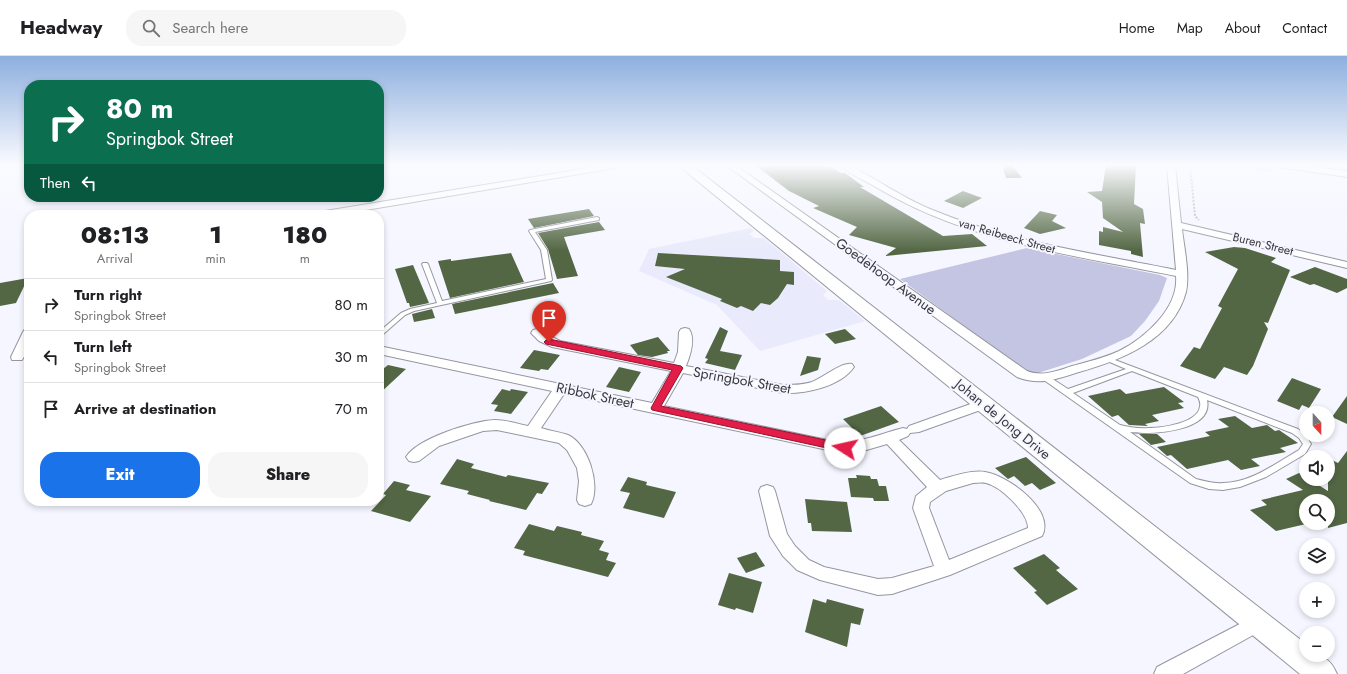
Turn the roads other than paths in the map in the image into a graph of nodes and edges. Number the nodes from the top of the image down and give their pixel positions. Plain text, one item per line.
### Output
1 (454, 194) edge
2 (720, 194) edge
3 (770, 194) edge
4 (894, 194) edge
5 (1174, 194) edge
6 (360, 210) edge
7 (597, 219) dead end
8 (1178, 225) junction
9 (426, 264) dead end
10 (1347, 265) edge
11 (1181, 274) junction
12 (440, 303) junction
13 (384, 331) edge
14 (685, 332) dead end
15 (537, 333) dead end
16 (24, 343) edge
17 (384, 351) edge
18 (18, 357) dead end
19 (1107, 359) junction
20 (848, 367) dead end
21 (678, 368) junction
22 (1131, 369) junction
23 (1045, 378) junction
24 (561, 388) junction
25 (1068, 392) junction
26 (1202, 397) junction
27 (984, 404) junction
28 (656, 408) junction
29 (1118, 428) junction
30 (532, 431) junction
31 (902, 433) junction
32 (414, 457) dead end
33 (938, 488) junction
34 (766, 491) dead end
35 (585, 500) dead end
36 (944, 570) junction
37 (1257, 622) junction
38 (1164, 674) edge
39 (1322, 674) edge

1 - 6 street
2 - 27 street, Johan de Jong Drive
3 - 23 street, Goedehoop Avenue
4 - 11 street, van Reibeeck Street
5 - 8 street
7 - 12 lane
8 - 10 street, Buren Street
8 - 11 street
9 - 12 lane
11 - 19 street
12 - 13 lane
14 - 21 street, Springbok Street
15 - 21 street, Springbok Street
16 - 18 street
17 - 24 street, Ribbok Street
19 - 22 lane
19 - 23 street
20 - 21 street, Springbok Street
21 - 28 street, Springbok Street
22 - 25 lane
22 - 26 lane
23 - 25 lane
24 - 28 street, Ribbok Street
24 - 30 street
25 - 29 lane
26 - 29 lane
26 - 29 lane
27 - 31 street, Ribbok Street
27 - 37 street, Johan de Jong Drive
28 - 31 street, Ribbok Street
30 - 32 street
30 - 35 street
31 - 33 street
33 - 36 street
33 - 36 street
34 - 36 street
37 - 38 street
37 - 39 street, Johan de Jong Drive

